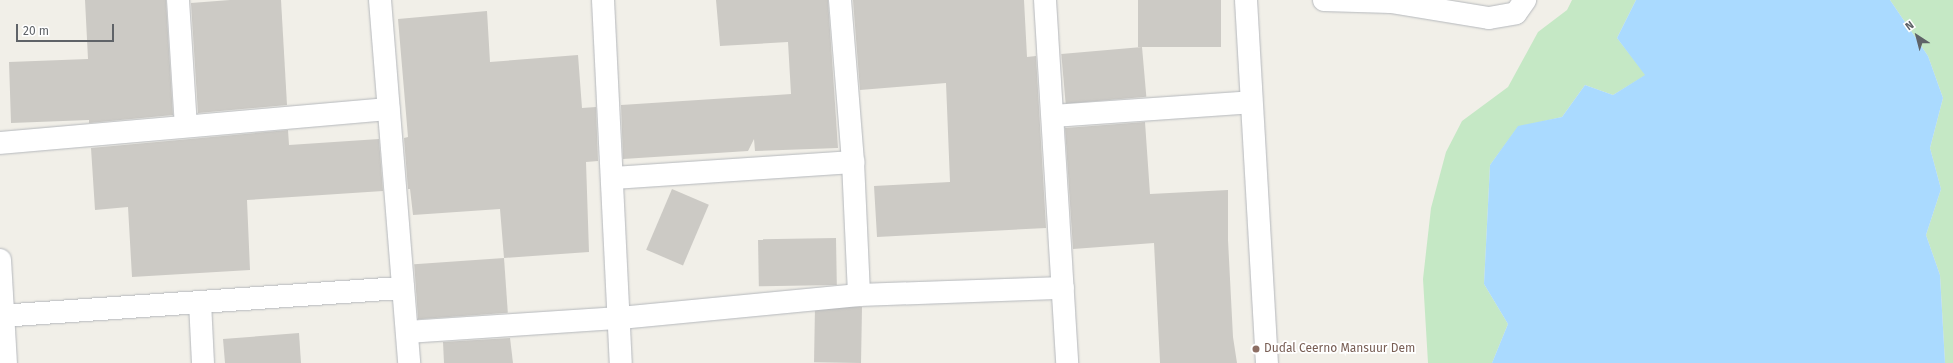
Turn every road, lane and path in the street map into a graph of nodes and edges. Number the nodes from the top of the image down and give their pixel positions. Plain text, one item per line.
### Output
1 (178, 0) edge
2 (380, 0) edge
3 (604, 0) edge
4 (840, 0) edge
5 (1046, 0) edge
6 (1246, 0) edge
7 (1324, 0) edge
8 (1525, 0) edge
9 (1251, 102) junction
10 (389, 109) junction
11 (1053, 116) junction
12 (186, 126) junction
13 (0, 143) edge
14 (853, 162) junction
15 (612, 178) junction
16 (0, 260) edge
17 (403, 288) junction
18 (1063, 288) junction
19 (859, 295) junction
20 (200, 302) junction
21 (2, 316) edge
22 (620, 318) junction
23 (407, 332) junction
24 (6, 363) edge
25 (203, 363) edge
26 (409, 363) edge
27 (621, 363) edge
28 (1067, 363) edge
29 (1267, 363) edge

1 - 12 street
2 - 10 street
3 - 15 street
4 - 14 street
5 - 11 street
6 - 9 street
7 - 8 street
9 - 11 street
9 - 29 street
10 - 12 street
10 - 17 street
11 - 18 street
12 - 13 street
14 - 15 street
14 - 19 street
15 - 22 street
16 - 21 street
17 - 20 street
17 - 23 street
18 - 19 street
18 - 28 street
19 - 22 street
20 - 21 street
20 - 25 street
21 - 24 street
22 - 23 street
22 - 27 street
23 - 26 street

